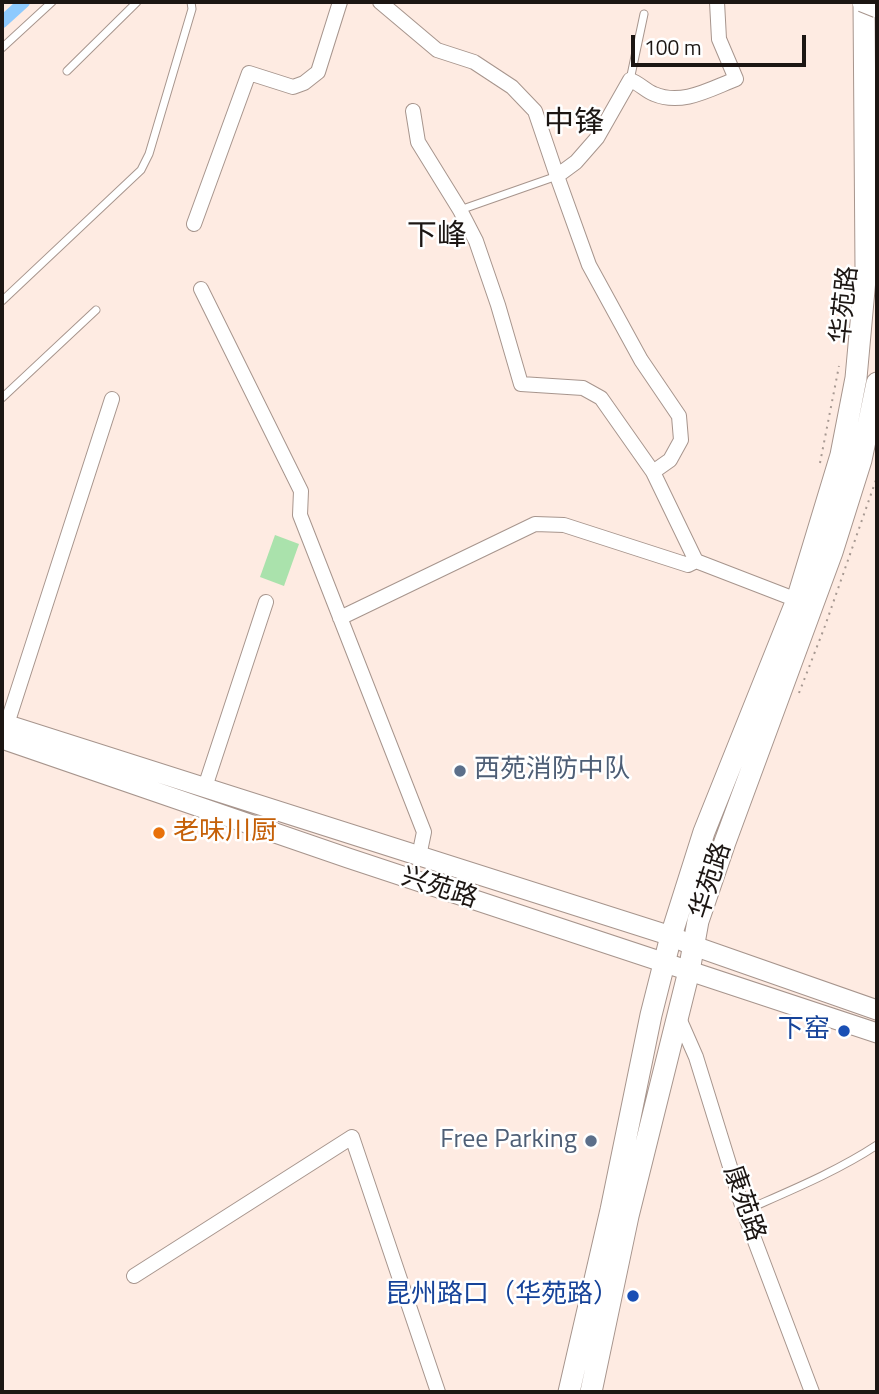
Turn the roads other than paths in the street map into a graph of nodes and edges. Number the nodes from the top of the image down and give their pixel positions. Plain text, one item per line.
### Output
1 (52, 2) edge
2 (137, 2) edge
3 (191, 2) edge
4 (340, 2) edge
5 (380, 2) edge
6 (717, 2) edge
7 (863, 2) edge
8 (877, 8) edge
9 (644, 14) dead end
10 (2, 48) edge
11 (67, 71) dead end
12 (630, 80) junction
13 (413, 111) dead end
14 (556, 176) junction
15 (460, 210) junction
16 (194, 223) dead end
17 (201, 289) dead end
18 (2, 301) edge
19 (96, 310) dead end
20 (877, 387) edge
21 (2, 398) edge
22 (112, 399) dead end
23 (653, 472) junction
24 (696, 561) junction
25 (797, 600) junction
26 (265, 602) dead end
27 (340, 618) junction
28 (4, 729) edge
29 (205, 787) junction
30 (419, 856) junction
31 (671, 936) junction
32 (694, 946) junction
33 (664, 963) junction
34 (689, 971) junction
35 (877, 1010) edge
36 (677, 1014) junction
37 (877, 1033) edge
38 (877, 1145) edge
39 (744, 1212) junction
40 (134, 1276) dead end
41 (438, 1392) edge
42 (569, 1392) edge
43 (591, 1392) edge
44 (812, 1392) edge

1 - 10 lane
2 - 11 lane
3 - 18 lane
4 - 16 street
5 - 14 street
6 - 12 street
7 - 8 main road, bridge
7 - 25 main road, 华苑路
9 - 12 lane
12 - 14 street
13 - 15 street
14 - 15 lane
14 - 23 street
15 - 23 street
17 - 27 street
19 - 21 lane
20 - 32 main road, 华苑路
22 - 28 street
23 - 24 street
24 - 25 street
24 - 27 street
25 - 31 main road, 华苑路
26 - 29 street
27 - 30 street
28 - 29 main road, 兴苑路
28 - 33 main road, 兴苑路
29 - 30 main road, 兴苑路
30 - 31 main road, 兴苑路
31 - 32 main road, 兴苑路
31 - 33 main road, 华苑路
32 - 34 main road, 华苑路
32 - 35 main road, 兴苑路
33 - 34 main road, 兴苑路
33 - 42 main road, 华苑路
34 - 36 main road, 华苑路
34 - 37 main road, 兴苑路
36 - 39 street, 康苑路
36 - 43 main road, 华苑路
38 - 39 lane
39 - 44 street, 康苑路
40 - 41 street

